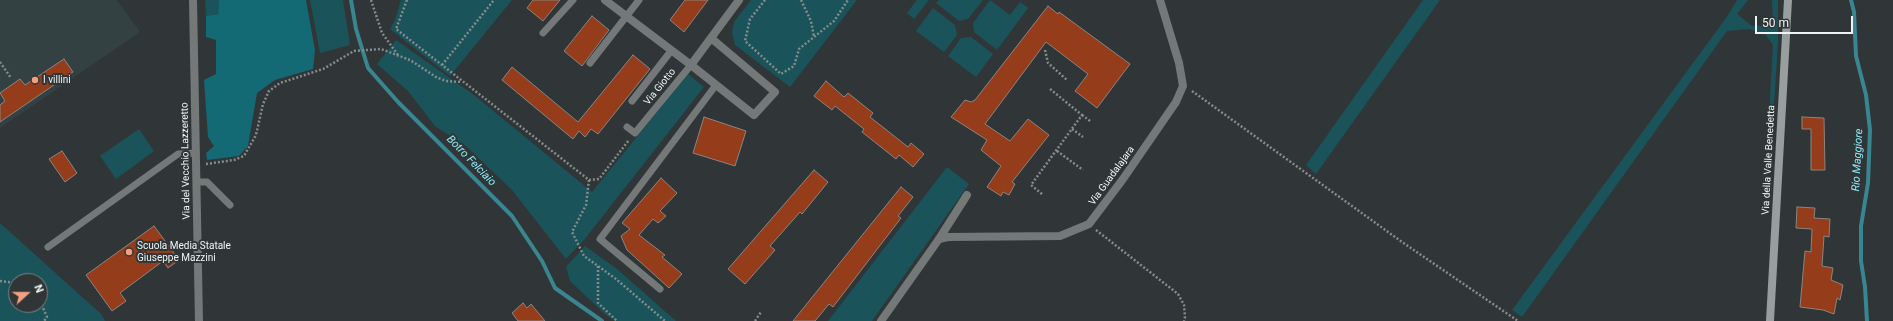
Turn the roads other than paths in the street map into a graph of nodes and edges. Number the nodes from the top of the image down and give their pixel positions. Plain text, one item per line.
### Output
1 (192, 0) edge
2 (573, 0) edge
3 (604, 0) edge
4 (639, 0) edge
5 (739, 0) edge
6 (1160, 0) edge
7 (1788, 0) edge
8 (627, 17) junction
9 (543, 32) dead end
10 (711, 38) junction
11 (671, 50) junction
12 (590, 63) dead end
13 (691, 65) junction
14 (716, 86) junction
15 (632, 101) dead end
16 (627, 127) dead end
17 (635, 132) junction
18 (629, 139) road end
19 (196, 153) junction
20 (197, 182) junction
21 (967, 195) dead end
22 (230, 205) dead end
23 (939, 239) junction
24 (48, 247) dead end
25 (660, 289) dead end
26 (199, 321) edge
27 (881, 321) edge
28 (1770, 321) edge

1 - 19 street, Via del Vecchio Lazzeretto
2 - 9 lane
3 - 8 street, Via Giotto
4 - 8 lane
5 - 10 street
6 - 23 street, Via Guadalajara
7 - 28 main road, Via della Valle Benedetta
8 - 11 street, Via Giotto
8 - 12 lane
10 - 13 street
10 - 14 street
11 - 13 street, Via Giotto
11 - 15 lane, Via Giotto
13 - 14 street
13 - 17 lane, Via Giotto
14 - 25 lane
16 - 17 lane
17 - 18 lane, Via Giotto
19 - 20 street, Via del Vecchio Lazzeretto
19 - 24 lane
20 - 22 lane
20 - 26 street, Via del Vecchio Lazzeretto
21 - 23 street
23 - 27 street

